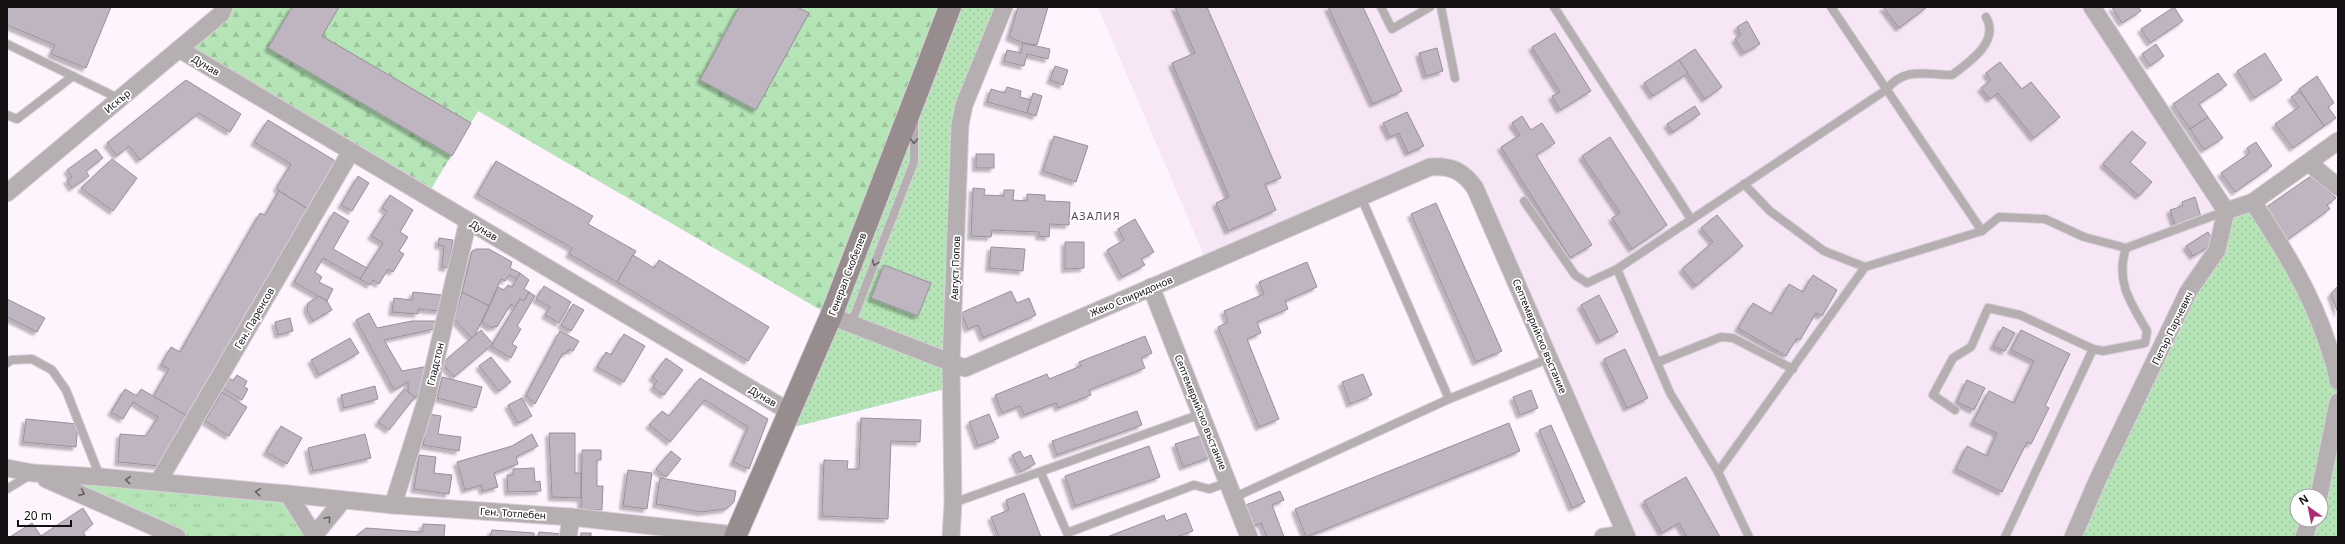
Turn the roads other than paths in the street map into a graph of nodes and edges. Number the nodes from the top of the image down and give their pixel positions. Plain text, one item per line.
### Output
1 (224, 7) edge
2 (950, 7) edge
3 (1004, 7) edge
4 (1381, 7) edge
5 (1430, 7) edge
6 (1441, 7) edge
7 (1554, 7) edge
8 (1831, 7) edge
9 (2092, 7) edge
10 (1986, 17) dead end
11 (7, 44) edge
12 (179, 49) junction
13 (73, 76) junction
14 (1455, 78) dead end
15 (1886, 90) junction
16 (120, 99) junction
17 (914, 102) junction
18 (7, 115) edge
19 (2338, 141) edge
20 (350, 153) junction
21 (2309, 163) junction
22 (1430, 167) joint
23 (1744, 184) junction
24 (2338, 187) edge
25 (7, 193) edge
26 (1361, 197) junction
27 (1524, 201) dead end
28 (2253, 202) junction
29 (2226, 211) junction
30 (1691, 219) junction
31 (468, 220) junction
32 (1982, 231) junction
33 (2126, 248) junction
34 (1866, 267) junction
35 (1617, 269) junction
36 (1151, 287) junction
37 (830, 316) junction
38 (851, 324) junction
39 (2093, 349) junction
40 (1550, 358) junction
41 (1658, 362) junction
42 (7, 363) edge
43 (951, 363) junction
44 (1793, 369) junction
45 (2338, 381) edge
46 (1449, 399) junction
47 (2338, 402) edge
48 (1955, 410) dead end
49 (790, 412) junction
50 (1201, 414) junction
51 (7, 468) edge
52 (1718, 472) junction
53 (33, 473) junction
54 (1041, 473) junction
55 (100, 477) junction
56 (158, 482) junction
57 (1229, 482) junction
58 (2321, 488) edge
59 (7, 489) edge
60 (288, 494) junction
61 (1235, 497) junction
62 (343, 500) junction
63 (953, 502) junction
64 (393, 505) junction
65 (571, 517) junction
66 (314, 536) edge
67 (736, 536) edge
68 (1625, 536) edge
69 (177, 537) edge
70 (568, 537) edge
71 (951, 537) edge
72 (1250, 537) edge
73 (1603, 537) edge
74 (1749, 537) edge
75 (2005, 537) edge
76 (2073, 537) edge

1 - 12 street, Искър
2 - 17 street, Генерал Скобелев
3 - 43 street, Август Попов
4 - 5 lane
6 - 14 lane
7 - 30 lane
8 - 15 lane
9 - 29 street
10 - 15 lane
11 - 13 lane
12 - 16 street, Искър
12 - 20 street, Дунав
13 - 16 lane
13 - 18 lane
15 - 23 lane
15 - 32 lane
16 - 25 street, Искър
17 - 37 street, Генерал Скобелев
17 -> 38 lane
19 - 21 street
20 - 31 street, Дунав
20 - 56 street, Ген. Паренсов
21 - 24 street
21 - 28 street
22 - 26 street, Жеко Спиридонов
22 - 40 street, Септемврийско въстание
23 - 30 lane
23 - 34 lane
26 - 36 street, Жеко Спиридонов
26 - 46 lane
27 - 35 lane
28 - 29 street
28 - 45 street
29 - 33 lane
29 - 76 street, Петър Парчевич
30 - 35 lane
31 - 49 street, Дунав
31 - 64 street, Гладстон
32 - 33 lane
32 - 34 lane
33 - 39 lane
34 - 44 lane
35 - 41 lane
36 - 43 street, Жеко Спиридонов
36 - 50 street, Септемврийско въстание
37 - 38 street, Жеко Спиридонов
37 - 49 street, Генерал Скобелев
38 - 43 street, Жеко Спиридонов
39 - 48 lane
39 - 75 lane
40 - 46 lane
40 - 68 street, Септемврийско въстание
41 - 44 lane
41 - 52 lane
42 - 55 lane
43 - 63 street, Август Попов
44 - 52 lane
46 - 61 lane
47 - 58 street
49 - 67 street, Генерал Скобелев
50 - 54 lane
50 - 57 street, Септемврийско въстание
51 - 53 street
52 - 74 lane
53 - 55 street, Ген. Тотлебен
53 - 59 lane
53 -> 69 street
54 - 57 lane
54 - 63 lane
56 -> 55 street, Ген. Тотлебен
60 -> 56 street, Ген. Тотлебен
57 - 61 street, Септемврийско въстание
60 - 62 street, Ген. Тотлебен
60 - 66 street
61 - 72 street, Септемврийско въстание
62 - 64 street, Ген. Тотлебен
66 -> 62 street
63 - 71 street, Август Попов
64 - 65 street, Ген. Тотлебен
65 - 67 street, Ген. Тотлебен
65 - 70 street
68 - 73 street

